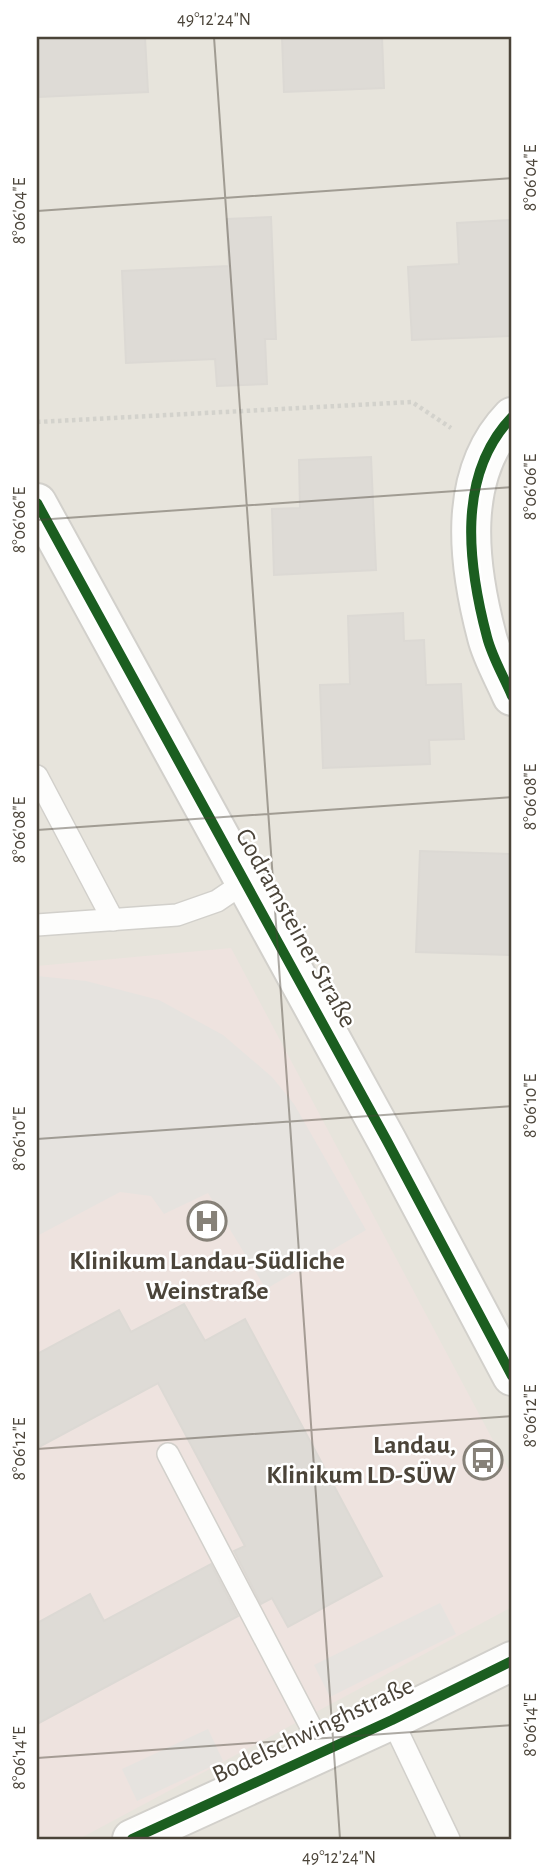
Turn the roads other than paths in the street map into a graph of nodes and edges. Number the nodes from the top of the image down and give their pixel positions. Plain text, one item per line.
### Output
1 (512, 417) edge
2 (37, 503) edge
3 (512, 696) edge
4 (37, 776) edge
5 (245, 882) junction
6 (113, 920) junction
7 (37, 925) edge
8 (512, 1376) edge
9 (168, 1454) dead end
10 (512, 1661) edge
11 (392, 1720) junction
12 (323, 1750) junction
13 (132, 1839) edge
14 (449, 1839) edge

1 - 3 street
2 - 5 street, Godramsteiner Straße
4 - 6 lane
5 - 6 lane
5 - 8 street, Godramsteiner Straße
6 - 7 lane
9 - 12 lane
10 - 11 street, Bodelschwinghstraße
11 - 12 street, Bodelschwinghstraße
11 - 14 lane
12 - 13 street, Bodelschwinghstraße

